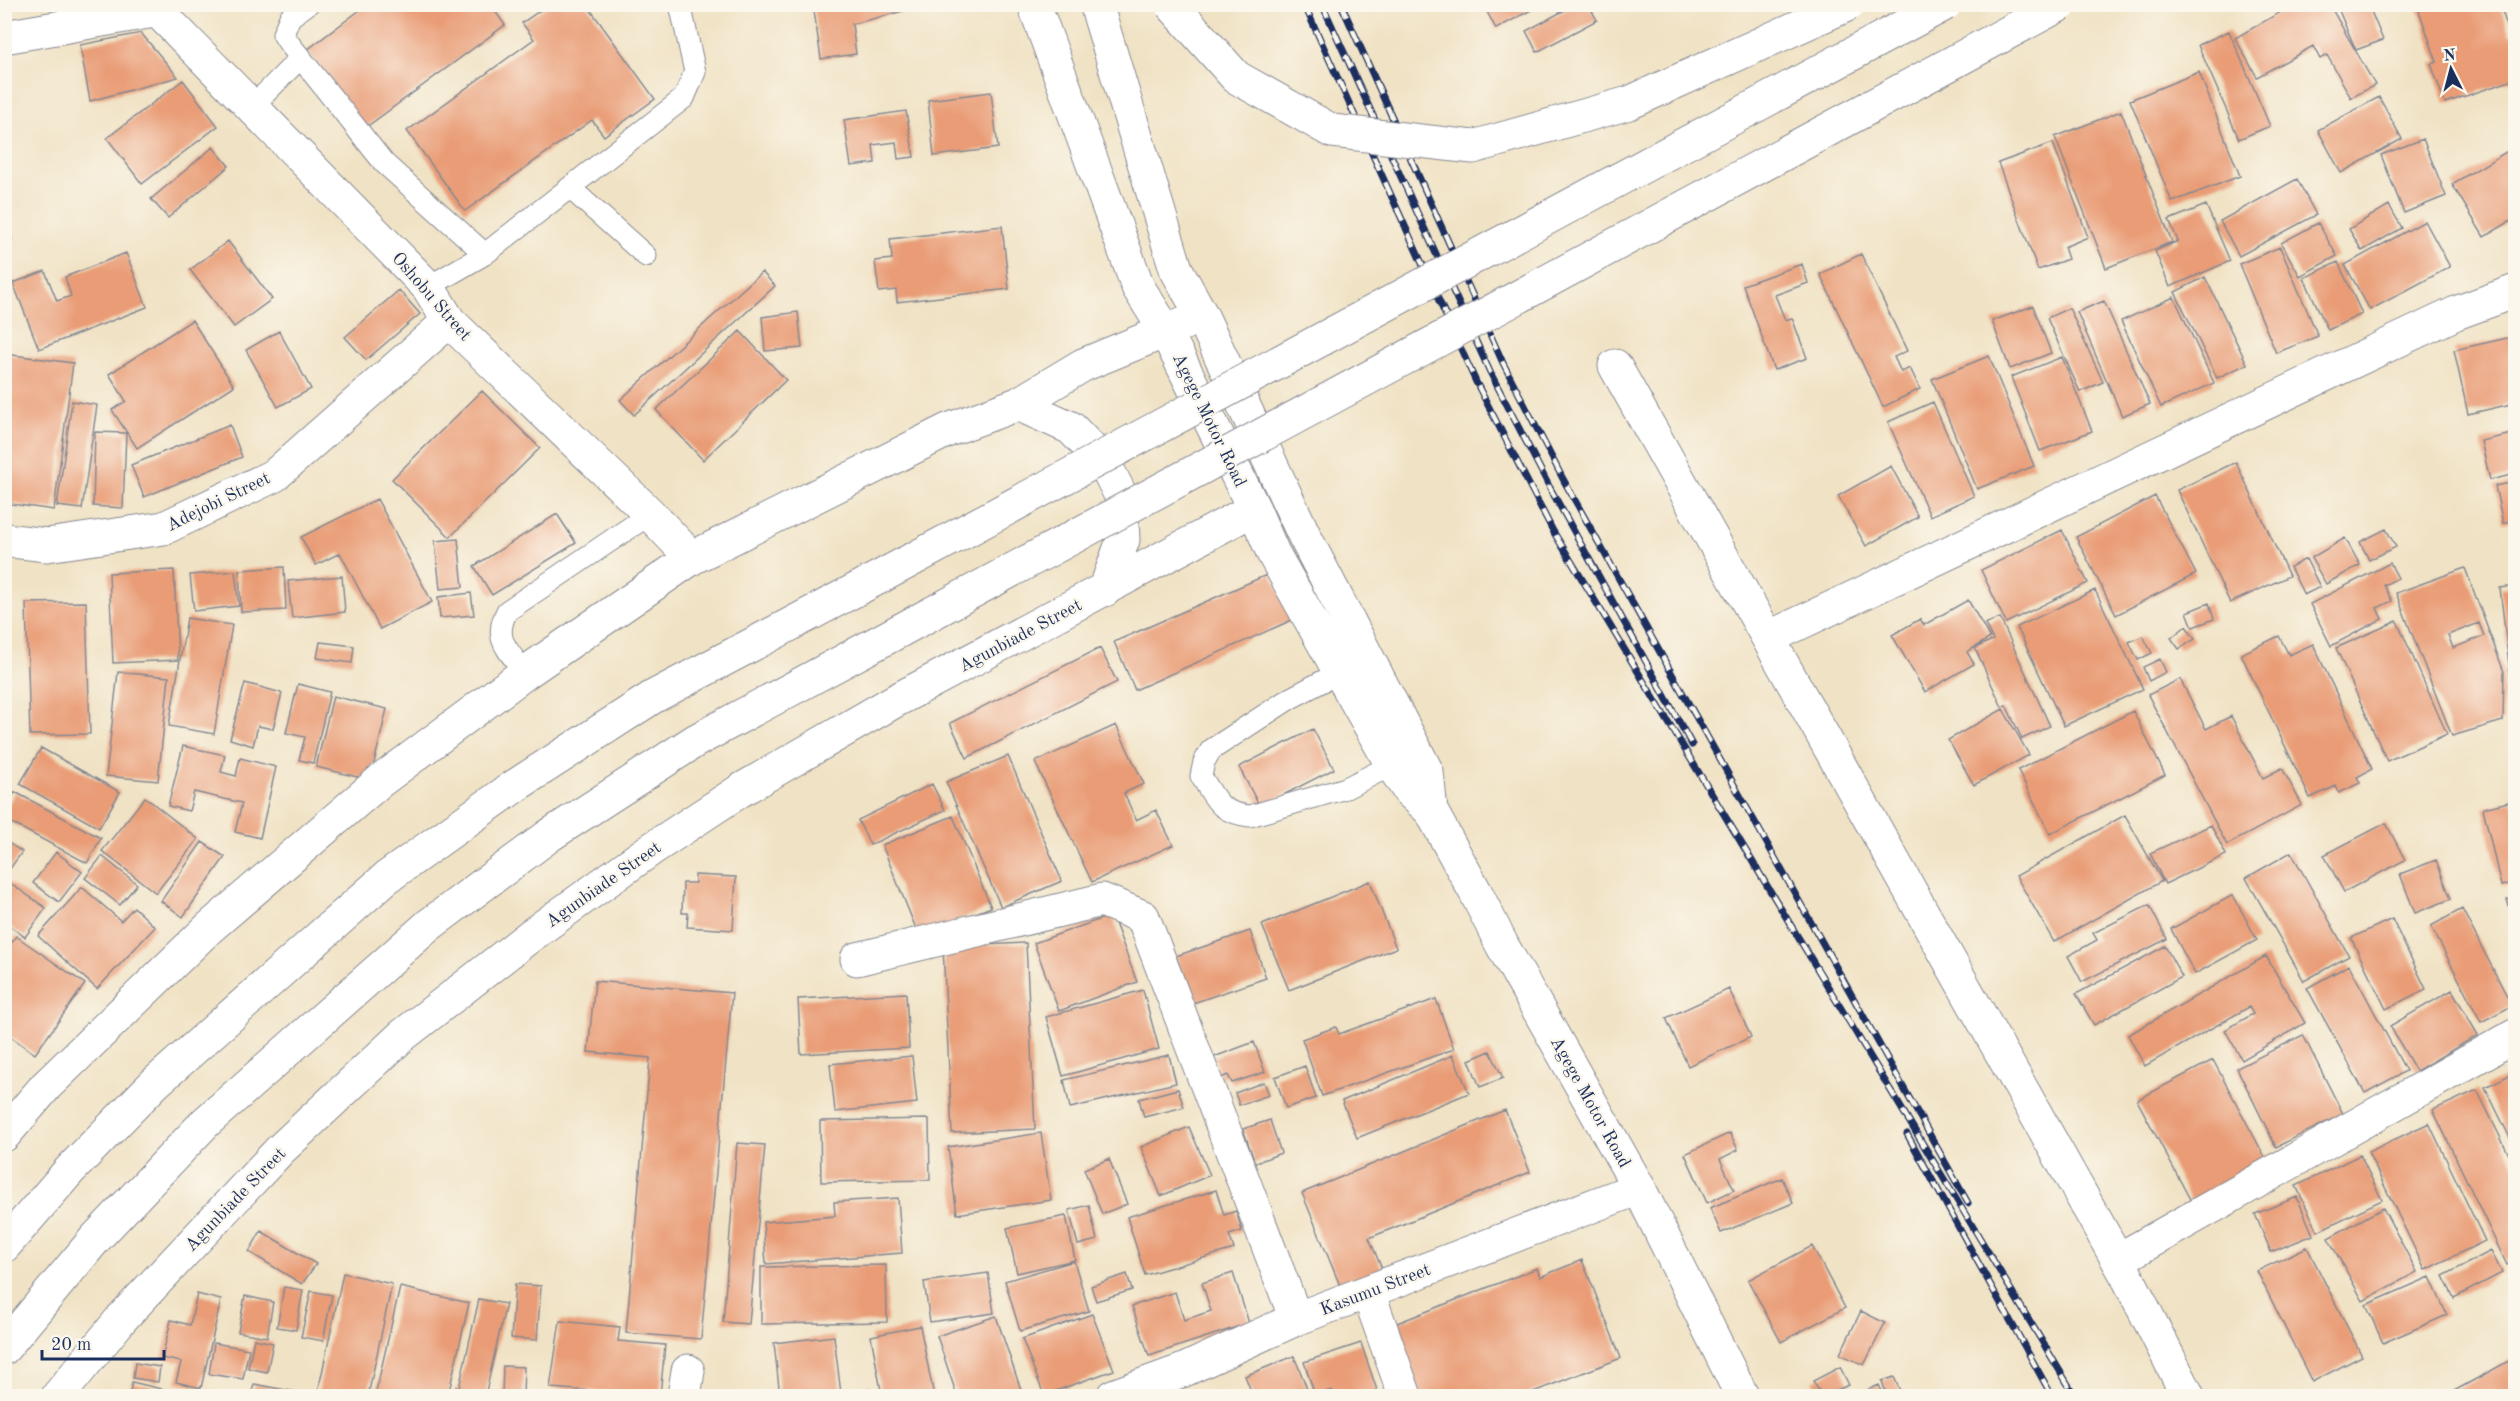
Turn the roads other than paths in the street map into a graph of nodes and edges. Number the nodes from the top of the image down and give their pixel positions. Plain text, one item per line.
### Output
1 (308, 4) edge
2 (680, 4) edge
3 (1034, 4) edge
4 (1096, 4) edge
5 (1171, 4) edge
6 (1849, 4) edge
7 (1945, 4) edge
8 (2061, 4) edge
9 (153, 8) edge
10 (4, 37) edge
11 (301, 57) junction
12 (251, 108) junction
13 (570, 188) junction
14 (485, 254) junction
15 (646, 256) dead end
16 (428, 287) junction
17 (2516, 291) edge
18 (1202, 316) junction
19 (449, 321) junction
20 (1165, 330) junction
21 (1615, 366) dead end
22 (1018, 404) junction
23 (1254, 509) junction
24 (650, 514) junction
25 (4, 540) edge
26 (692, 558) junction
27 (1105, 590) junction
28 (1768, 638) junction
29 (1342, 672) junction
30 (525, 673) junction
31 (1392, 765) junction
32 (1431, 811) junction
33 (857, 959) dead end
34 (2516, 1035) edge
35 (4, 1135) edge
36 (1639, 1188) junction
37 (4, 1246) edge
38 (2118, 1260) junction
39 (1368, 1292) junction
40 (1296, 1319) junction
41 (4, 1348) edge
42 (58, 1396) edge
43 (1113, 1396) edge
44 (1406, 1396) edge
45 (1742, 1396) edge
46 (2188, 1396) edge

1 - 11 lane
2 - 13 lane
3 - 20 main road, Agege Motor Road
4 - 18 main road, Agege Motor Road
5 - 6 main road, bridge
7 - 37 main road, bridge
8 - 41 main road, bridge
9 - 10 main road
9 - 12 main road, Oshobu Street
11 - 12 lane
11 - 14 lane
12 - 16 main road, Oshobu Street
13 - 14 lane
13 - 15 lane
14 - 16 lane
16 - 19 main road, Oshobu Street
17 - 28 main road
18 - 20 main road
18 - 32 main road, Agege Motor Road
19 - 24 main road, Oshobu Street
19 - 25 main road, Adejobi Street
20 - 22 main road
20 - 23 main road, Agege Motor Road
21 - 28 main road
22 - 26 main road
22 - 27 main road
23 - 27 main road, Agunbiade Street
23 - 29 main road, Agege Motor Road
24 - 26 main road, Oshobu Street
24 - 30 lane
26 - 30 main road
27 - 42 main road, Agunbiade Street
28 - 38 main road
29 - 31 main road, Agege Motor Road
29 - 31 lane
30 - 35 main road
31 - 32 main road, Agege Motor Road
32 - 36 main road, Agege Motor Road
33 - 40 main road
34 - 38 main road
36 - 39 main road, Kasumu Street
36 - 45 main road, Agege Motor Road
38 - 46 main road
39 - 40 main road, Kasumu Street
39 - 44 main road
40 - 43 main road, Kasumu Street

